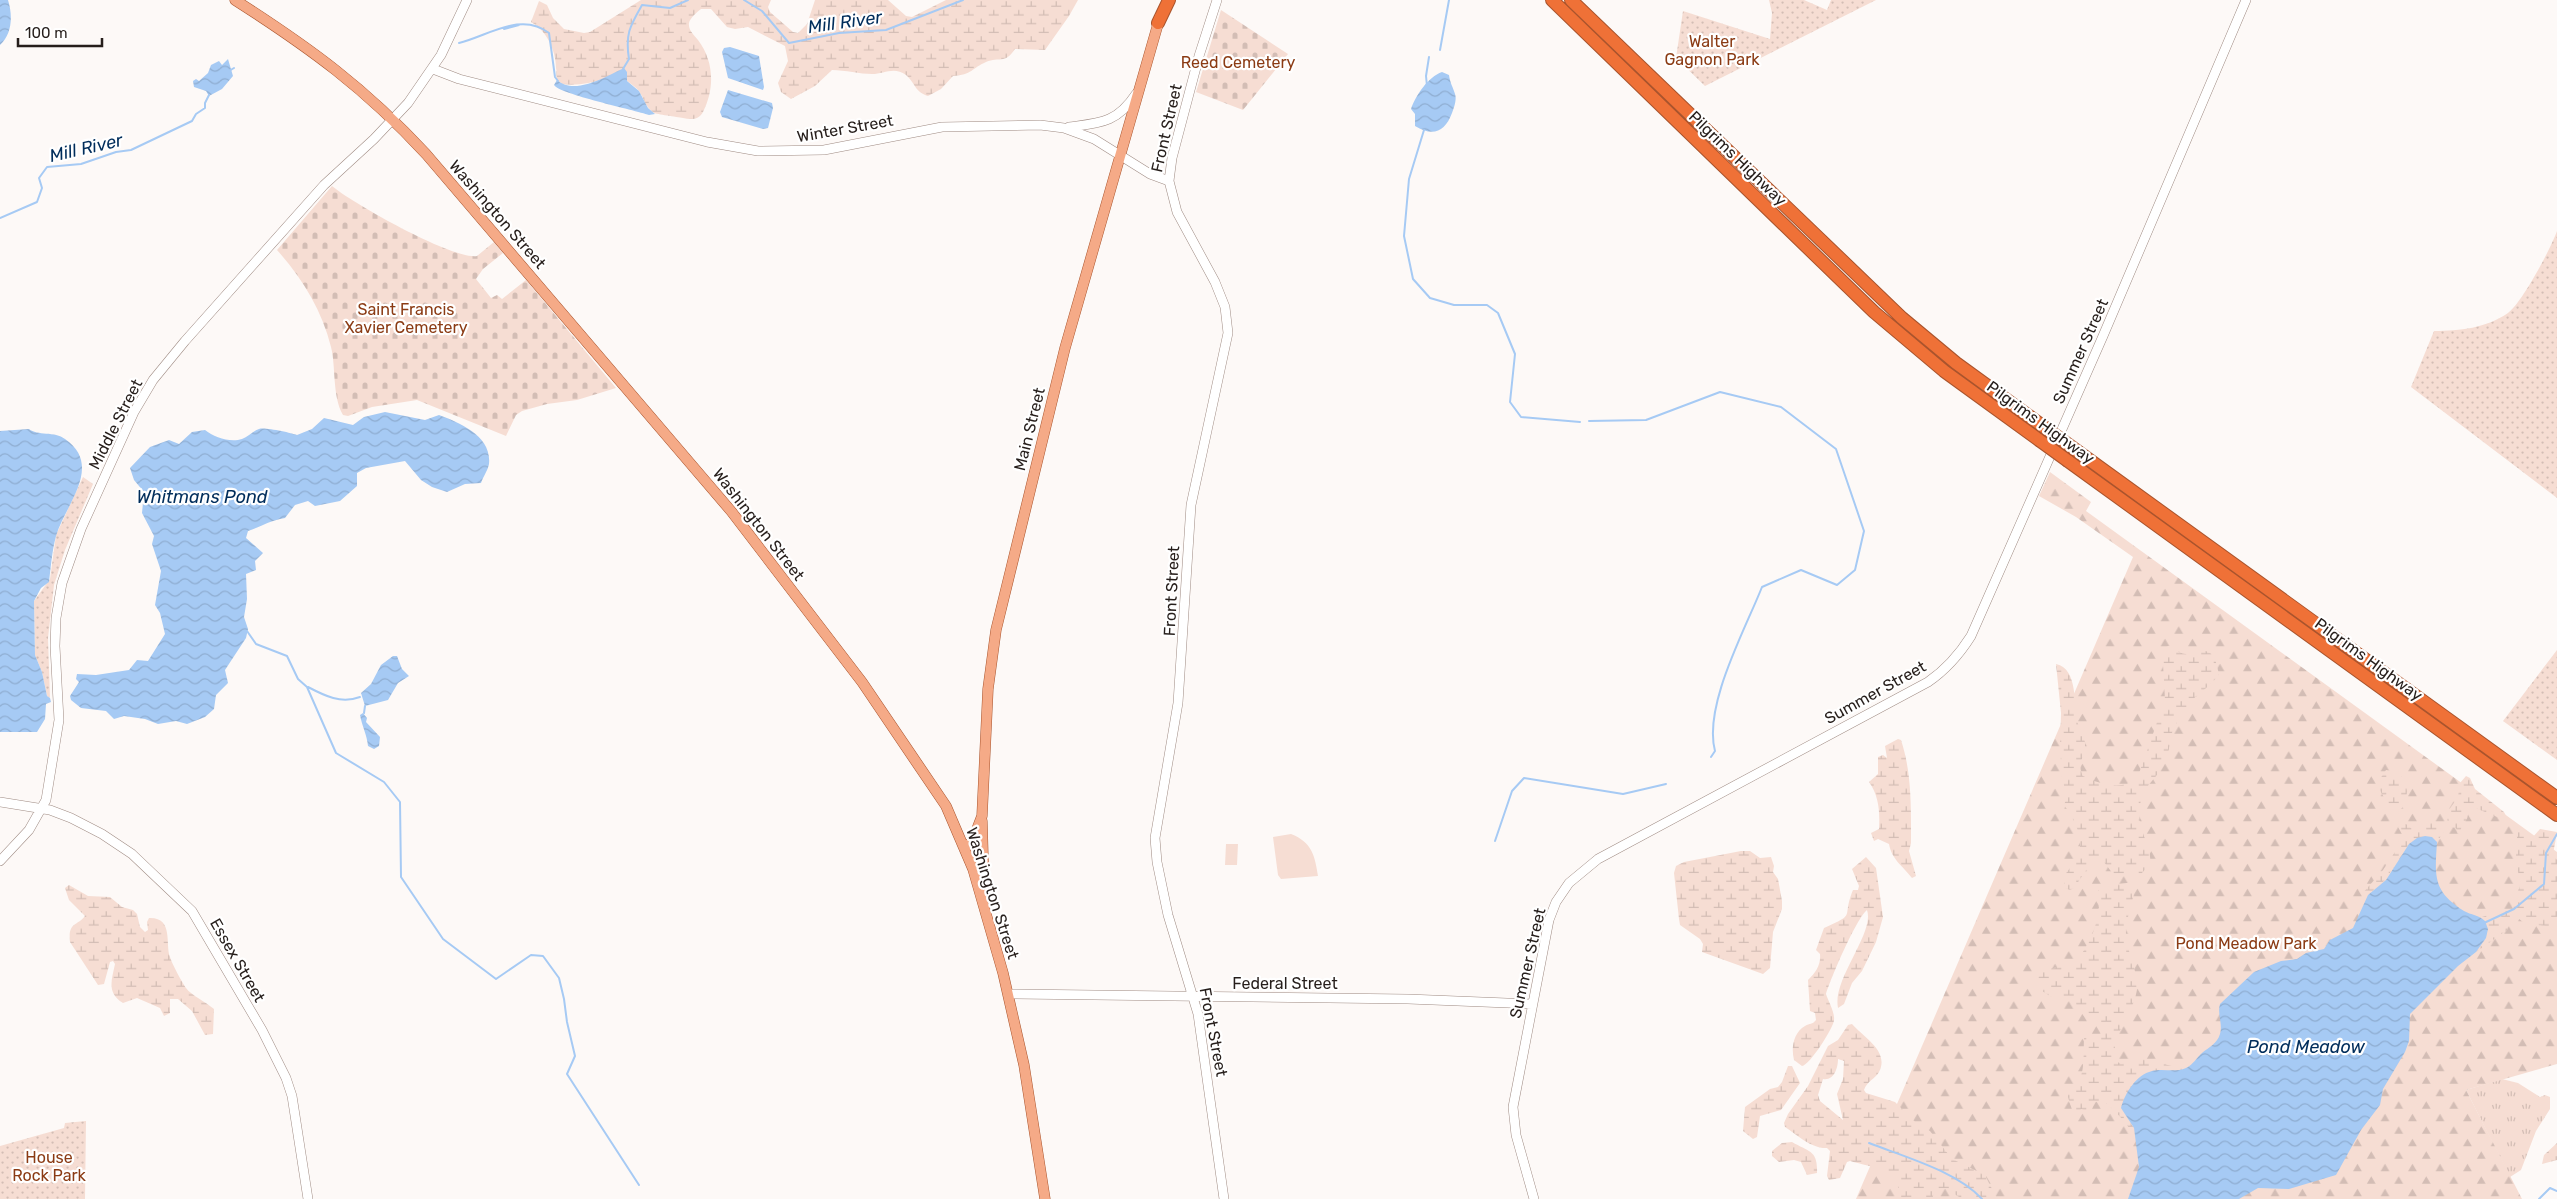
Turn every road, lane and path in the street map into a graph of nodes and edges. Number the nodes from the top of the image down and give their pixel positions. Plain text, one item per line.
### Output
1 (235, 0) edge
2 (467, 0) edge
3 (1162, 0) edge
4 (1168, 0) edge
5 (1217, 0) edge
6 (1552, 0) edge
7 (1571, 0) edge
8 (2246, 0) edge
9 (1158, 23) junction
10 (433, 69) junction
11 (1138, 92) junction
12 (393, 119) junction
13 (1064, 128) junction
14 (1120, 154) junction
15 (1169, 181) junction
16 (2557, 798) edge
17 (0, 802) edge
18 (42, 808) junction
19 (2557, 815) edge
20 (982, 816) junction
21 (983, 835) junction
22 (966, 850) junction
23 (0, 862) edge
24 (986, 910) junction
25 (1008, 994) junction
26 (1194, 998) junction
27 (1532, 1004) junction
28 (308, 1199) edge
29 (1045, 1199) edge
30 (1224, 1199) edge
31 (1534, 1199) edge

1 - 12 main road, Washington Street
2 - 10 street, Middle Street
3 - 9 main road, Main Street
4 - 9 highway
5 - 15 street, Front Street
6 - 19 highway, Pilgrims Highway, bridge
7 - 16 highway, Pilgrims Highway, bridge
8 - 27 street, Summer Street
9 - 11 main road, Main Street
10 - 12 street, Middle Street
10 - 13 street, Winter Street
11 - 13 street
11 - 14 main road, Main Street
12 - 18 street, Middle Street
12 - 22 main road, Washington Street
13 - 14 street, Winter Street
14 - 15 street, Winter Street
14 - 20 main road, Main Street
15 - 26 street, Front Street
17 - 18 street, Essex Street
18 - 23 street, Middle Street
18 - 28 street, Essex Street
20 - 21 main road
20 - 22 main road, Main Street
21 - 22 main road
21 - 24 main road
22 - 24 main road, Washington Street
24 - 25 main road, Washington Street
25 - 26 street, Federal Street
25 - 29 main road, Washington Street
26 - 27 street, Federal Street
26 - 30 street, Front Street
27 - 31 street, Summer Street

